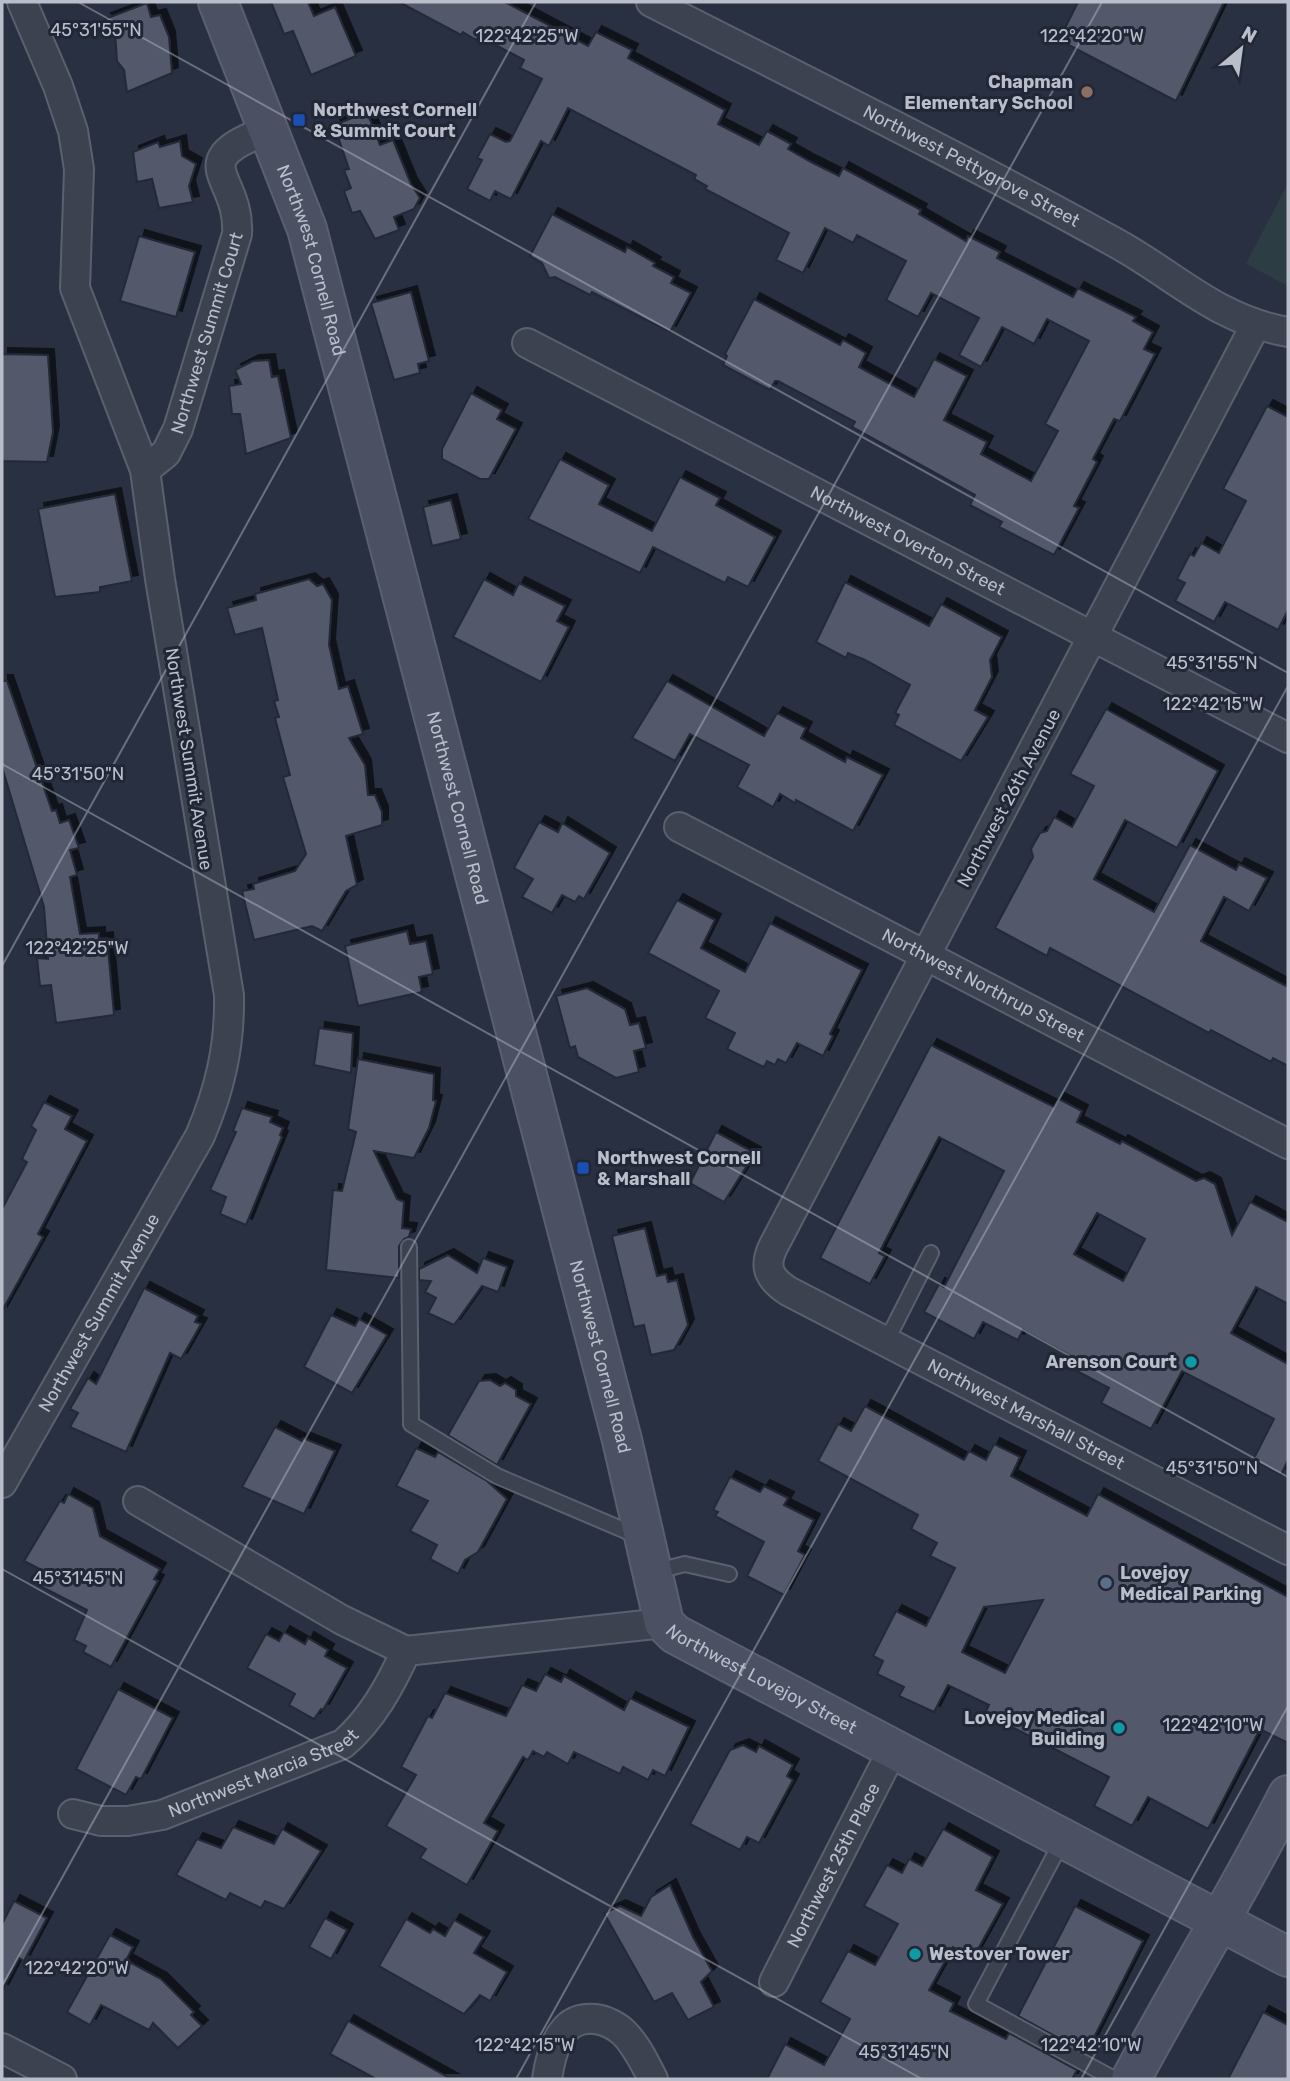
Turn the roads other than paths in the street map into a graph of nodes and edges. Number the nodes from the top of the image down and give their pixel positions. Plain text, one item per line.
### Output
1 (22, 2) edge
2 (218, 2) edge
3 (651, 2) edge
4 (268, 130) junction
5 (1255, 326) junction
6 (1288, 332) edge
7 (527, 342) dead end
8 (145, 470) junction
9 (1092, 636) junction
10 (1288, 738) edge
11 (678, 827) dead end
12 (925, 956) junction
13 (1288, 1144) edge
14 (409, 1247) dead end
15 (931, 1254) dead end
16 (768, 1272) joint
17 (886, 1342) junction
18 (2, 1483) edge
19 (138, 1502) dead end
20 (1288, 1550) edge
21 (649, 1556) junction
22 (729, 1574) dead end
23 (664, 1623) junction
24 (406, 1651) junction
25 (894, 1747) junction
26 (1288, 1795) edge
27 (73, 1814) dead end
28 (1064, 1838) junction
29 (1219, 1920) junction
30 (1288, 1957) edge
31 (774, 1982) dead end
32 (2, 2048) edge
33 (62, 2079) edge
34 (547, 2079) edge
35 (653, 2079) edge
36 (1114, 2079) edge
37 (1131, 2079) edge

1 - 8 street, Northwest Summit Avenue
2 - 4 main road, Northwest Cornell Road
3 - 5 street, Northwest Pettygrove Street
4 - 8 street, Northwest Summit Court
4 - 21 main road, Northwest Cornell Road
5 - 6 street, Northwest Pettygrove Street
5 - 9 street, Northwest 26th Avenue
7 - 9 street, Northwest Overton Street
8 - 18 street, Northwest Summit Avenue
9 - 10 street, Northwest Overton Street
9 - 12 street, Northwest 26th Avenue
11 - 12 street, Northwest Northrup Street
12 - 13 street, Northwest Northrup Street
12 - 16 street, Northwest 26th Avenue
14 - 21 lane
15 - 17 lane
16 - 17 street, Northwest Marshall Street
17 - 20 street, Northwest Marshall Street
19 - 24 street
21 - 22 lane
21 - 23 main road, Northwest Cornell Road
23 - 24 street, Northwest Lovejoy Street
23 - 25 main road, Northwest Lovejoy Street
24 - 27 street, Northwest Marcia Street
25 - 28 main road, Northwest Lovejoy Street
25 - 31 street, Northwest 25th Place
26 - 29 main road
28 - 29 main road, Northwest Lovejoy Street
28 - 36 lane
29 - 30 main road, Northwest Lovejoy Street
29 - 37 main road
32 - 33 street
34 - 35 street

